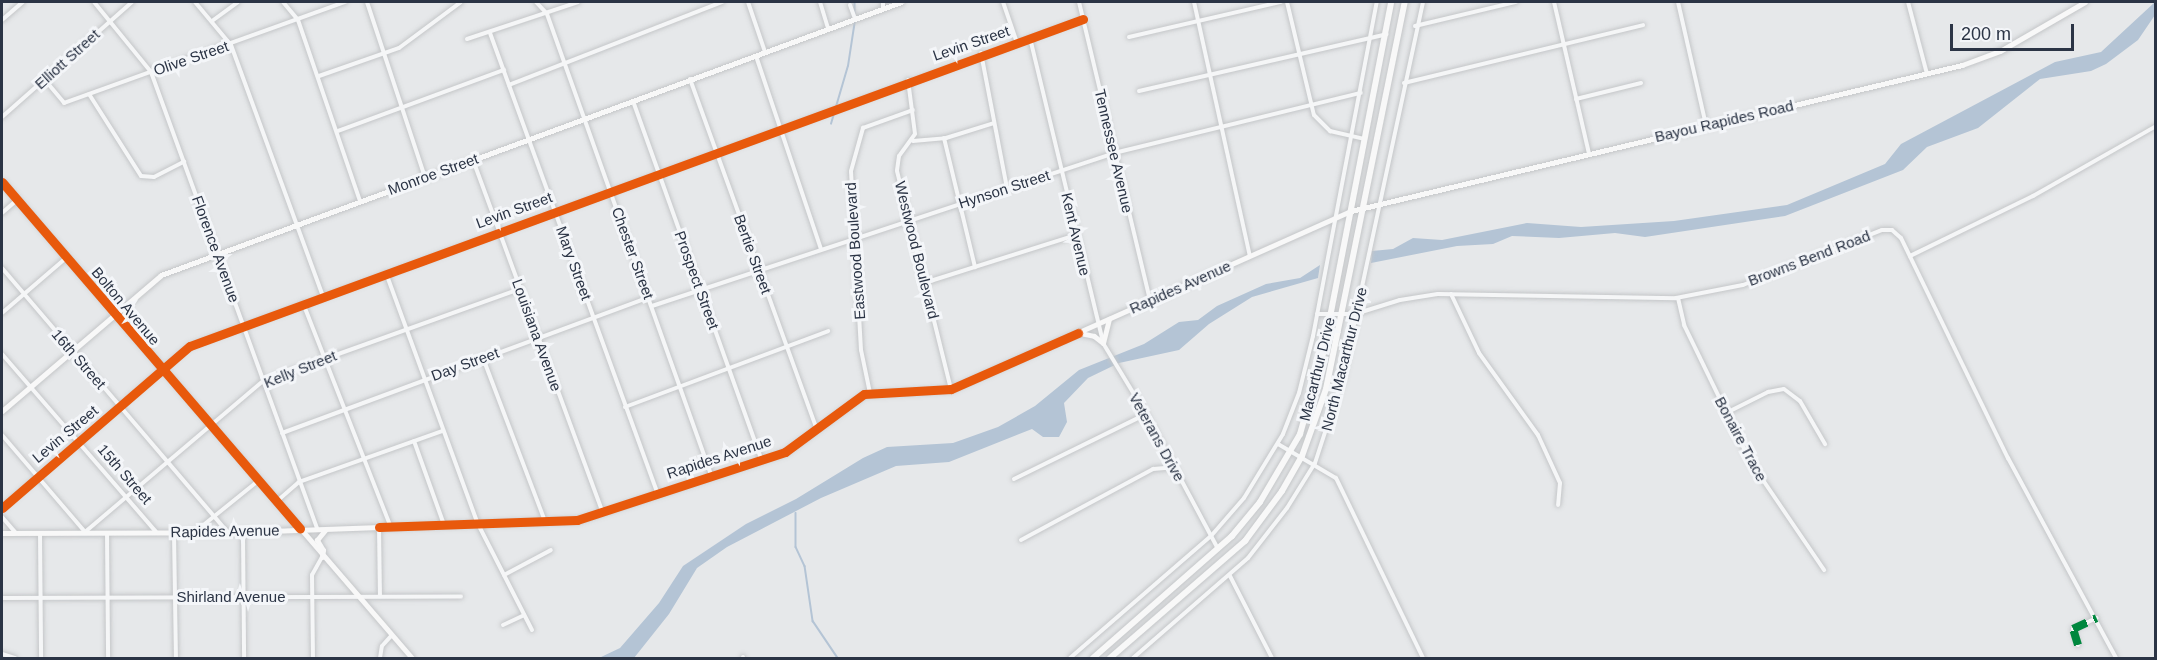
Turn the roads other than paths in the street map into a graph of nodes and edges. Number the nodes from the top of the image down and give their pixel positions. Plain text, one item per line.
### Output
1 (23, 2) edge
2 (94, 2) edge
3 (132, 2) edge
4 (195, 2) edge
5 (238, 2) edge
6 (283, 2) edge
7 (345, 2) edge
8 (367, 2) edge
9 (460, 2) edge
10 (536, 2) edge
11 (568, 2) edge
12 (578, 2) edge
13 (722, 2) edge
14 (748, 2) edge
15 (820, 2) edge
16 (901, 2) edge
17 (1002, 2) edge
18 (1079, 2) edge
19 (1194, 2) edge
20 (1281, 2) edge
21 (1287, 2) edge
22 (1377, 2) edge
23 (1391, 2) edge
24 (1407, 2) edge
25 (1423, 2) edge
26 (1516, 2) edge
27 (1554, 2) edge
28 (1678, 2) edge
29 (1908, 2) edge
30 (2085, 2) edge
31 (850, 5) dead end
32 (883, 5) edge
33 (562, 7) junction
34 (547, 14) junction
35 (855, 19) junction
36 (1083, 19) junction
37 (2, 20) edge
38 (298, 20) junction
39 (110, 21) junction
40 (212, 21) junction
41 (1198, 21) junction
42 (1642, 25) dead end
43 (1415, 26) junction
44 (828, 28) junction
45 (490, 33) junction
46 (1387, 34) junction
47 (1372, 36) junction
48 (1129, 37) dead end
49 (1030, 38) junction
50 (467, 39) dead end
51 (1017, 43) junction
52 (1564, 44) junction
53 (231, 45) junction
54 (765, 52) junction
55 (385, 53) junction
56 (981, 53) junction
57 (1299, 53) junction
58 (756, 55) junction
59 (565, 65) junction
60 (504, 70) junction
61 (151, 72) junction
62 (1211, 74) junction
63 (1927, 74) junction
64 (319, 76) junction
65 (45, 80) junction
66 (690, 80) junction
67 (908, 80) junction
68 (1404, 83) junction
69 (1641, 84) dead end
70 (509, 85) junction
71 (1139, 91) dead end
72 (1361, 93) junction
73 (89, 94) junction
74 (1576, 99) junction
75 (633, 101) junction
76 (1310, 106) junction
77 (402, 109) junction
78 (913, 110) junction
79 (2, 117) edge
80 (584, 118) junction
81 (994, 123) junction
82 (1706, 125) junction
83 (1223, 126) junction
84 (2156, 126) edge
85 (780, 129) junction
86 (338, 131) junction
87 (1353, 136) junction
88 (944, 138) junction
89 (529, 139) junction
90 (1366, 140) junction
91 (913, 141) junction
92 (1378, 142) junction
93 (715, 153) junction
94 (1114, 153) junction
95 (1589, 154) junction
96 (473, 159) junction
97 (184, 162) junction
98 (1061, 171) junction
99 (658, 174) junction
100 (425, 177) junction
101 (2, 182) edge
102 (1007, 188) junction
103 (610, 191) junction
104 (17, 200) junction
105 (360, 201) junction
106 (1381, 202) junction
107 (959, 203) junction
108 (1364, 207) junction
109 (1351, 211) junction
110 (555, 212) junction
111 (2, 213) edge
112 (1337, 216) junction
113 (909, 219) junction
114 (296, 225) junction
115 (500, 232) junction
116 (1076, 235) junction
117 (853, 237) junction
118 (820, 249) junction
119 (218, 254) junction
120 (1250, 256) junction
121 (1910, 256) junction
122 (66, 258) junction
123 (975, 267) junction
124 (2, 268) edge
125 (759, 271) junction
126 (386, 273) junction
127 (924, 283) junction
128 (520, 289) junction
129 (702, 290) junction
130 (23, 294) junction
131 (1451, 294) junction
132 (323, 296) junction
133 (649, 297) junction
134 (1678, 298) junction
135 (1150, 301) junction
136 (303, 303) junction
137 (652, 306) junction
138 (2, 313) edge
139 (114, 313) junction
140 (1317, 314) junction
141 (1355, 315) junction
142 (1330, 316) junction
143 (594, 317) junction
144 (1341, 317) junction
145 (1109, 319) junction
146 (1098, 324) junction
147 (244, 325) junction
148 (406, 328) junction
149 (828, 331) dead end
150 (1078, 333) junction
151 (538, 338) junction
152 (786, 344) junction
153 (1104, 345) junction
154 (72, 350) junction
155 (2, 354) edge
156 (483, 358) junction
157 (325, 359) junction
158 (728, 366) junction
159 (162, 371) junction
160 (425, 379) junction
161 (263, 381) junction
162 (680, 384) junction
163 (30, 387) junction
164 (951, 389) junction
165 (870, 393) junction
166 (120, 407) junction
167 (625, 407) junction
168 (344, 409) junction
169 (2, 411) edge
170 (1726, 413) junction
171 (1146, 414) junction
172 (209, 426) junction
173 (816, 428) junction
174 (442, 431) junction
175 (282, 433) junction
176 (2, 435) edge
177 (414, 441) junction
178 (78, 442) junction
179 (1278, 444) junction
180 (1825, 444) dead end
181 (1291, 450) junction
182 (1302, 456) junction
183 (364, 459) junction
184 (761, 459) junction
185 (167, 462) junction
186 (1315, 463) junction
187 (1174, 467) junction
188 (711, 474) junction
189 (37, 477) junction
190 (1014, 479) dead end
191 (258, 481) junction
192 (299, 482) junction
193 (657, 493) junction
194 (125, 498) junction
195 (275, 503) junction
196 (1558, 505) dead end
197 (2, 508) edge
198 (602, 511) junction
199 (2, 517) edge
200 (214, 517) junction
201 (545, 522) junction
202 (478, 524) junction
203 (444, 525) junction
204 (379, 527) junction
205 (391, 527) junction
206 (328, 528) junction
207 (300, 529) junction
208 (317, 529) junction
209 (40, 532) junction
210 (85, 532) junction
211 (107, 532) junction
212 (156, 532) junction
213 (174, 532) junction
214 (195, 532) junction
215 (228, 532) junction
216 (243, 532) junction
217 (2, 533) edge
218 (16, 533) junction
219 (1211, 536) junction
220 (1021, 540) dead end
221 (551, 550) dead end
222 (1218, 550) junction
223 (322, 557) junction
224 (1224, 562) junction
225 (1824, 570) dead end
226 (504, 575) junction
227 (1230, 576) junction
228 (312, 596) junction
229 (357, 596) junction
230 (380, 596) junction
231 (461, 596) dead end
232 (107, 597) junction
233 (175, 597) junction
234 (243, 597) junction
235 (2, 598) edge
236 (41, 598) junction
237 (525, 615) junction
238 (2097, 618) junction
239 (503, 624) dead end
240 (532, 630) dead end
241 (391, 636) junction
242 (2078, 645) dead end
243 (2, 654) edge
244 (15, 658) edge
245 (41, 658) edge
246 (108, 658) edge
247 (176, 658) edge
248 (244, 658) edge
249 (313, 658) edge
250 (380, 658) edge
251 (412, 658) edge
252 (1070, 658) edge
253 (1094, 658) edge
254 (1110, 658) edge
255 (1133, 658) edge
256 (1272, 658) edge
257 (1423, 658) edge
258 (2116, 658) edge

1 - 37 street
2 - 39 street, Florence Avenue
3 - 39 street, Elliott Street
4 - 40 street
5 - 40 street
6 - 38 street
7 - 38 street, Olive Street
8 - 55 street
9 - 55 street
10 - 34 street, Chester Street
11 - 33 street
12 - 33 street
13 - 59 street
14 - 54 street
15 - 44 street
16 - 32 main road, Monroe Street
17 - 51 street
18 - 36 street, Tennessee Avenue
19 - 41 street
20 - 41 street
21 - 57 street
22 - 47 street
23 - 46 highway, Macarthur Drive
24 - 92 highway, Macarthur Drive
25 - 43 street
26 - 43 street
27 - 52 street
28 - 82 street
29 - 63 street
30 - 63 main road, Bayou Rapides Road
31 - 35 street
32 - 35 main road, Monroe Street
33 - 34 street
34 - 45 street
34 - 59 street, Chester Street
35 - 44 main road, Monroe Street
36 - 49 street, Levin Street
36 - 94 street, Tennessee Avenue
38 - 53 street, Olive Street
38 - 64 street
39 - 61 street, Florence Avenue
39 - 65 street, Elliott Street
40 - 53 street
41 - 48 street
41 - 62 street
42 - 52 street
43 - 68 street
44 - 54 main road, Monroe Street
45 - 50 street
45 - 60 street, Mary Street
46 - 47 street
46 - 90 highway, Macarthur Drive
47 - 57 street
47 - 72 street
49 - 51 street, Levin Street
49 - 98 street, Kent Avenue
51 - 56 street, Levin Street
52 - 68 street
52 - 74 street
53 - 61 street, Olive Street
53 - 114 street
54 - 58 main road, Monroe Street
55 - 64 street
55 - 77 street
56 - 67 street, Levin Street
56 - 81 street
57 - 62 street
57 - 76 street
58 - 66 main road, Monroe Street
58 - 85 street
59 - 70 street
59 - 80 street, Chester Street
60 - 70 street, Mary Street
60 - 77 street
61 - 73 street, Olive Street
61 - 97 street, Florence Avenue
62 - 71 street
62 - 83 street
63 - 82 main road, Bayou Rapides Road
64 - 86 street
65 - 73 street, Olive Street
65 - 79 street, Elliott Street
66 - 75 main road, Monroe Street
66 - 93 street, Bertie Street
67 - 78 street
67 - 85 street, Levin Street
68 - 106 street
69 - 74 street
70 - 89 street, Mary Street
72 - 76 street, Hynson Street
72 - 87 street
73 - 97 street
74 - 95 street
75 - 80 main road, Monroe Street
75 - 99 street, Prospect Street
76 - 83 street, Hynson Street
76 - 87 street
77 - 86 street
77 - 100 street
78 - 91 street
78 - 117 street, Eastwood Boulevard
80 - 89 main road, Monroe Street
80 - 103 street, Chester Street
81 - 88 street
81 - 102 street
82 - 95 main road, Bayou Rapides Road
83 - 94 street, Hynson Street
83 - 120 street
84 - 121 street
85 - 93 street, Levin Street
85 - 118 street
86 - 105 street
87 - 90 street
87 - 112 street
88 - 91 street
88 - 107 street
89 - 96 main road, Monroe Street
89 - 110 street, Mary Street
90 - 92 highway
90 - 109 highway, Macarthur Drive
91 - 113 street, Westwood Boulevard
92 - 108 highway, Macarthur Drive
93 - 99 street, Levin Street
93 - 125 street, Bertie Street
94 - 98 street, Hynson Street
94 - 135 street, Tennessee Avenue
95 - 106 main road, Bayou Rapides Road
96 - 100 main road, Monroe Street
96 - 115 street, Louisiana Avenue
97 - 119 street, Florence Avenue
98 - 102 street, Hynson Street
98 - 116 street, Kent Avenue
99 - 103 street, Levin Street
99 - 129 street, Prospect Street
100 - 105 main road, Monroe Street
101 - 104 main road, Bolton Avenue
102 - 107 street, Hynson Street
103 - 110 street, Levin Street
103 - 133 street, Chester Street
104 - 111 street
104 - 122 main road, Bolton Avenue
105 - 114 main road, Monroe Street
106 - 108 main road, Bayou Rapides Road
106 - 141 street, North Macarthur Drive
107 - 113 street, Hynson Street
107 - 123 street
108 - 109 main road, Bayou Rapides Road
108 - 144 highway, Macarthur Drive
109 - 112 main road, Rapides Avenue
109 - 142 highway, Macarthur Drive
110 - 115 street, Levin Street
110 - 143 street, Mary Street
112 - 120 main road, Rapides Avenue
112 - 140 street
113 - 117 street, Hynson Street
113 - 127 street, Westwood Boulevard
114 - 119 main road, Monroe Street
114 - 132 street
115 - 126 street, Levin Street
115 - 128 street, Louisiana Avenue
116 - 123 street
116 - 146 street, Kent Avenue
117 - 118 street, Hynson Street
117 - 165 street, Eastwood Boulevard
118 - 125 street, Hynson Street
119 - 139 main road, Monroe Street
119 - 147 street, Florence Avenue
120 - 135 main road, Rapides Avenue
121 - 134 street, Browns Bend Road
121 - 238 street, Browns Bend Road
122 - 130 street
122 - 139 main road, Bolton Avenue
123 - 127 street
124 - 130 street, 16th Street
125 - 129 street, Hynson Street
125 - 152 street, Bertie Street
126 - 132 street, Levin Street
126 - 148 street
127 - 164 street, Westwood Boulevard
128 - 148 street, Kelly Street
128 - 151 street, Louisiana Avenue
129 - 137 street, Hynson Street
129 - 158 street, Prospect Street
130 - 138 street
130 - 154 street, 16th Street
131 - 134 street, Browns Bend Road
131 - 141 street, Browns Bend Road
131 - 196 street
132 - 136 street, Levin Street
133 - 137 street, Chester Street
133 - 143 street, Day Street
134 - 170 street, Bonaire Trace
135 - 145 main road, Rapides Avenue
136 - 147 street, Levin Street
136 - 157 street
137 - 162 street, Chester Street
139 - 154 main road, Monroe Street
139 - 159 main road, Bolton Avenue
140 - 142 street, Browns Bend Road
140 - 179 street
141 - 144 street, Browns Bend Road
141 - 186 street, North Macarthur Drive
142 - 144 street, Browns Bend Road
142 - 181 highway, Macarthur Drive
143 - 151 street, Day Street
143 - 167 street, Mary Street
144 - 182 highway, Macarthur Drive
145 - 146 main road, Rapides Avenue
145 - 153 main road
146 - 150 main road, Rapides Avenue
146 - 153 street, Veterans Drive
147 - 159 street, Levin Street
147 - 161 street, Florence Avenue
148 - 157 street, Kelly Street
148 - 160 street
149 - 152 street
150 - 153 main road
150 - 164 main road, Rapides Avenue
151 - 156 street, Day Street
151 - 198 street, Louisiana Avenue
152 - 158 street
152 - 173 street, Bertie Street
153 - 171 street, Veterans Drive
154 - 163 main road, Monroe Street
154 - 166 street, 16th Street
155 - 163 street, 15th Street
156 - 160 street, Day Street
156 - 201 street
157 - 161 street, Kelly Street
157 - 168 street
158 - 162 street
158 - 184 street, Prospect Street
159 - 166 street, Levin Street
159 - 172 main road, Bolton Avenue
160 - 168 street, Day Street
160 - 174 street
161 - 172 street, Kelly Street
161 - 175 street, Florence Avenue
162 - 167 street
162 - 188 street, Chester Street
163 - 169 main road, Monroe Street
163 - 178 street, 15th Street
164 - 165 main road, Rapides Avenue
165 - 173 main road, Rapides Avenue
166 - 178 street, Levin Street
166 - 185 street, 16th Street
167 - 193 street, Mary Street
168 - 175 street, Day Street
168 - 183 street
170 - 180 street
170 - 225 street, Bonaire Trace
171 - 187 street, Veterans Drive
171 - 190 street
172 - 185 street, Kelly Street
172 - 191 main road, Bolton Avenue
173 - 184 main road, Rapides Avenue
174 - 177 street
174 - 202 street
175 - 192 street, Florence Avenue
176 - 189 street
177 - 183 street
177 - 203 street
178 - 189 street, Levin Street
178 - 194 street, 15th Street
179 - 181 street
179 - 219 street
181 - 182 street
181 - 222 highway, Macarthur Drive
182 - 186 street
182 - 224 highway, Macarthur Drive
183 - 192 street
183 - 205 street
184 - 188 main road, Rapides Avenue
185 - 194 street, Kelly Street
185 - 200 street, 16th Street
186 - 227 street, North Macarthur Drive
186 - 257 street
187 - 219 street, Veterans Drive
187 - 220 street
188 - 193 main road, Rapides Avenue
189 - 197 street, Levin Street
189 - 210 street
191 - 195 main road, Bolton Avenue
191 - 200 street
192 - 195 street
192 - 208 street, Florence Avenue
193 - 198 main road, Rapides Avenue
194 - 210 street, Kelly Street
194 - 212 street, 15th Street
195 - 207 main road, Bolton Avenue
198 - 201 main road, Rapides Avenue
199 - 218 street
200 - 214 street
200 - 215 street, 16th Street
201 - 202 main road, Rapides Avenue
202 - 203 main road, Rapides Avenue
202 - 226 street
203 - 205 main road, Rapides Avenue
204 - 205 main road, Rapides Avenue
204 - 206 main road, Rapides Avenue
204 - 230 street
206 - 208 main road, Rapides Avenue
206 - 223 main road
207 - 208 main road, Rapides Avenue
207 - 216 main road, Rapides Avenue
207 - 223 main road, Bolton Avenue
209 - 210 main road, Rapides Avenue
209 - 218 main road, Rapides Avenue
209 - 236 street
210 - 211 main road, Rapides Avenue
211 - 212 main road, Rapides Avenue
211 - 232 street
212 - 213 main road, Rapides Avenue
213 - 214 main road, Rapides Avenue
213 - 233 street
214 - 215 main road, Rapides Avenue
215 - 216 main road, Rapides Avenue
216 - 234 street
217 - 218 main road, Rapides Avenue
219 - 222 street, Veterans Drive
219 - 252 street
221 - 226 street
222 - 224 highway
222 - 253 highway, Macarthur Drive
223 - 228 street
223 - 229 main road, Bolton Avenue
224 - 254 highway, Macarthur Drive
226 - 237 street
227 - 255 street, North Macarthur Drive
227 - 256 street
228 - 229 street, Shirland Avenue
228 - 234 street, Shirland Avenue
228 - 249 street
229 - 230 street, Shirland Avenue
229 - 241 main road, Bolton Avenue
230 - 231 street, Shirland Avenue
232 - 233 street, Shirland Avenue
232 - 236 street, Shirland Avenue
232 - 246 street
233 - 234 street, Shirland Avenue
233 - 247 street
234 - 248 street
235 - 236 street, Shirland Avenue
236 - 245 street
237 - 239 street
237 - 240 street
238 - 242 street
238 - 258 street, Browns Bend Road
241 - 250 street
241 - 251 main road, Bolton Avenue
243 - 244 street

